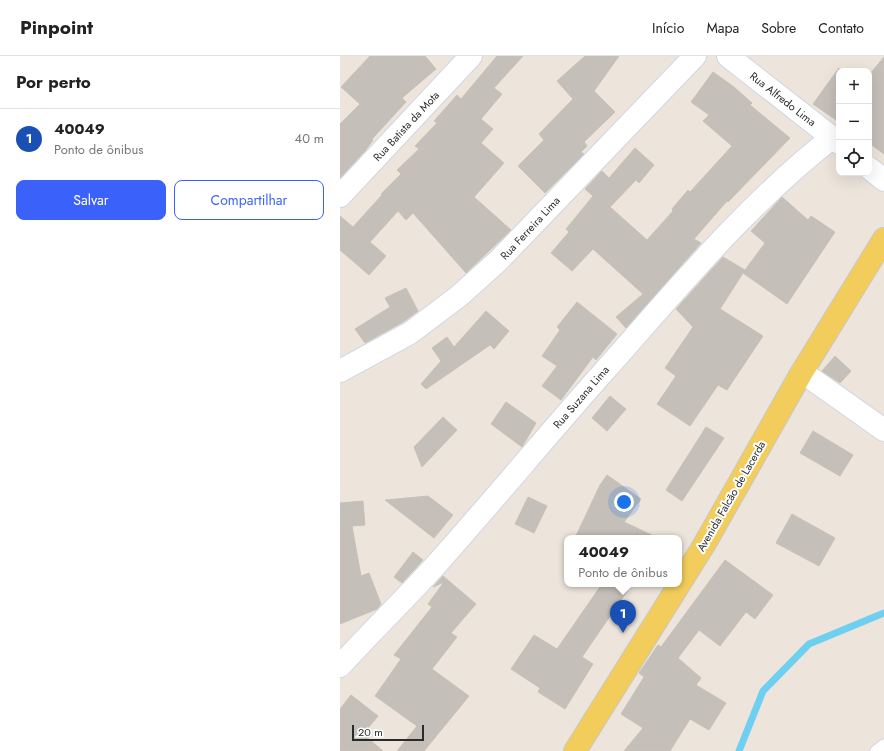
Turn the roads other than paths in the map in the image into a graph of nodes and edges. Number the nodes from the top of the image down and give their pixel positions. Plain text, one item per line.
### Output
1 (471, 56) edge
2 (695, 56) edge
3 (728, 56) edge
4 (836, 140) edge
5 (872, 170) edge
6 (884, 180) edge
7 (340, 196) edge
8 (884, 239) edge
9 (340, 371) edge
10 (802, 372) junction
11 (884, 430) edge
12 (682, 579) edge
13 (677, 587) edge
14 (340, 666) edge
15 (884, 745) edge
16 (575, 751) edge
17 (876, 751) edge

1 - 7 street, Rua Batista da Mota
2 - 9 street, Rua Ferreira Lima
3 - 4 street, Rua Alfredo Lima
4 - 14 street, Rua Suzana Lima
5 - 6 street
8 - 10 main road, Avenida Falcão de Lacerda
10 - 11 street
10 - 12 main road, Avenida Falcão de Lacerda
13 - 16 main road, Avenida Falcão de Lacerda
15 - 17 lane

